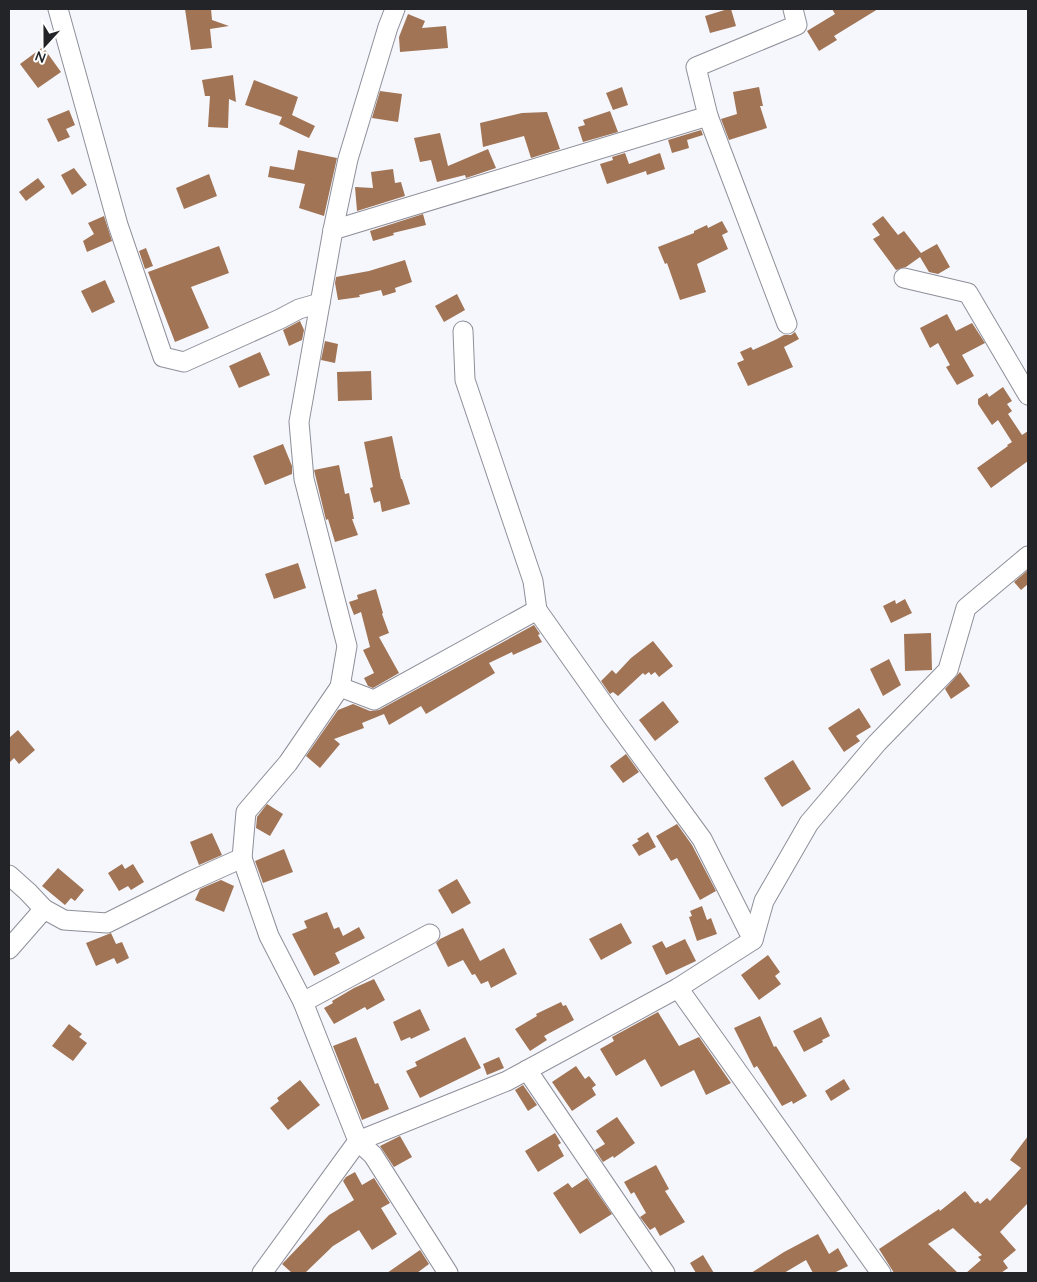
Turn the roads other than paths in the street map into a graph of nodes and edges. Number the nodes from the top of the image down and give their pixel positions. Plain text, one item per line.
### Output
1 (58, 9) edge
2 (395, 9) edge
3 (793, 9) edge
4 (708, 116) junction
5 (333, 230) junction
6 (904, 278) dead end
7 (320, 303) junction
8 (787, 324) dead end
9 (463, 331) dead end
10 (1028, 395) edge
11 (1028, 556) edge
12 (537, 610) junction
13 (340, 687) junction
14 (242, 858) junction
15 (9, 875) edge
16 (44, 910) junction
17 (430, 934) dead end
18 (753, 940) junction
19 (9, 949) edge
20 (678, 988) junction
21 (303, 1002) junction
22 (528, 1070) junction
23 (358, 1141) junction
24 (263, 1273) edge
25 (448, 1273) edge
26 (665, 1273) edge
27 (881, 1273) edge

1 - 7 street
2 - 5 street
3 - 4 street
4 - 5 street
4 - 8 street
5 - 7 street
6 - 10 street
7 - 13 street
9 - 12 street
11 - 18 street
12 - 13 street
12 - 18 street
13 - 14 street
14 - 16 street
14 - 21 street
15 - 16 street
16 - 19 street
17 - 21 street
18 - 20 street
20 - 22 street
20 - 27 street
21 - 23 street
22 - 23 street
22 - 26 street
23 - 24 street
23 - 25 street

